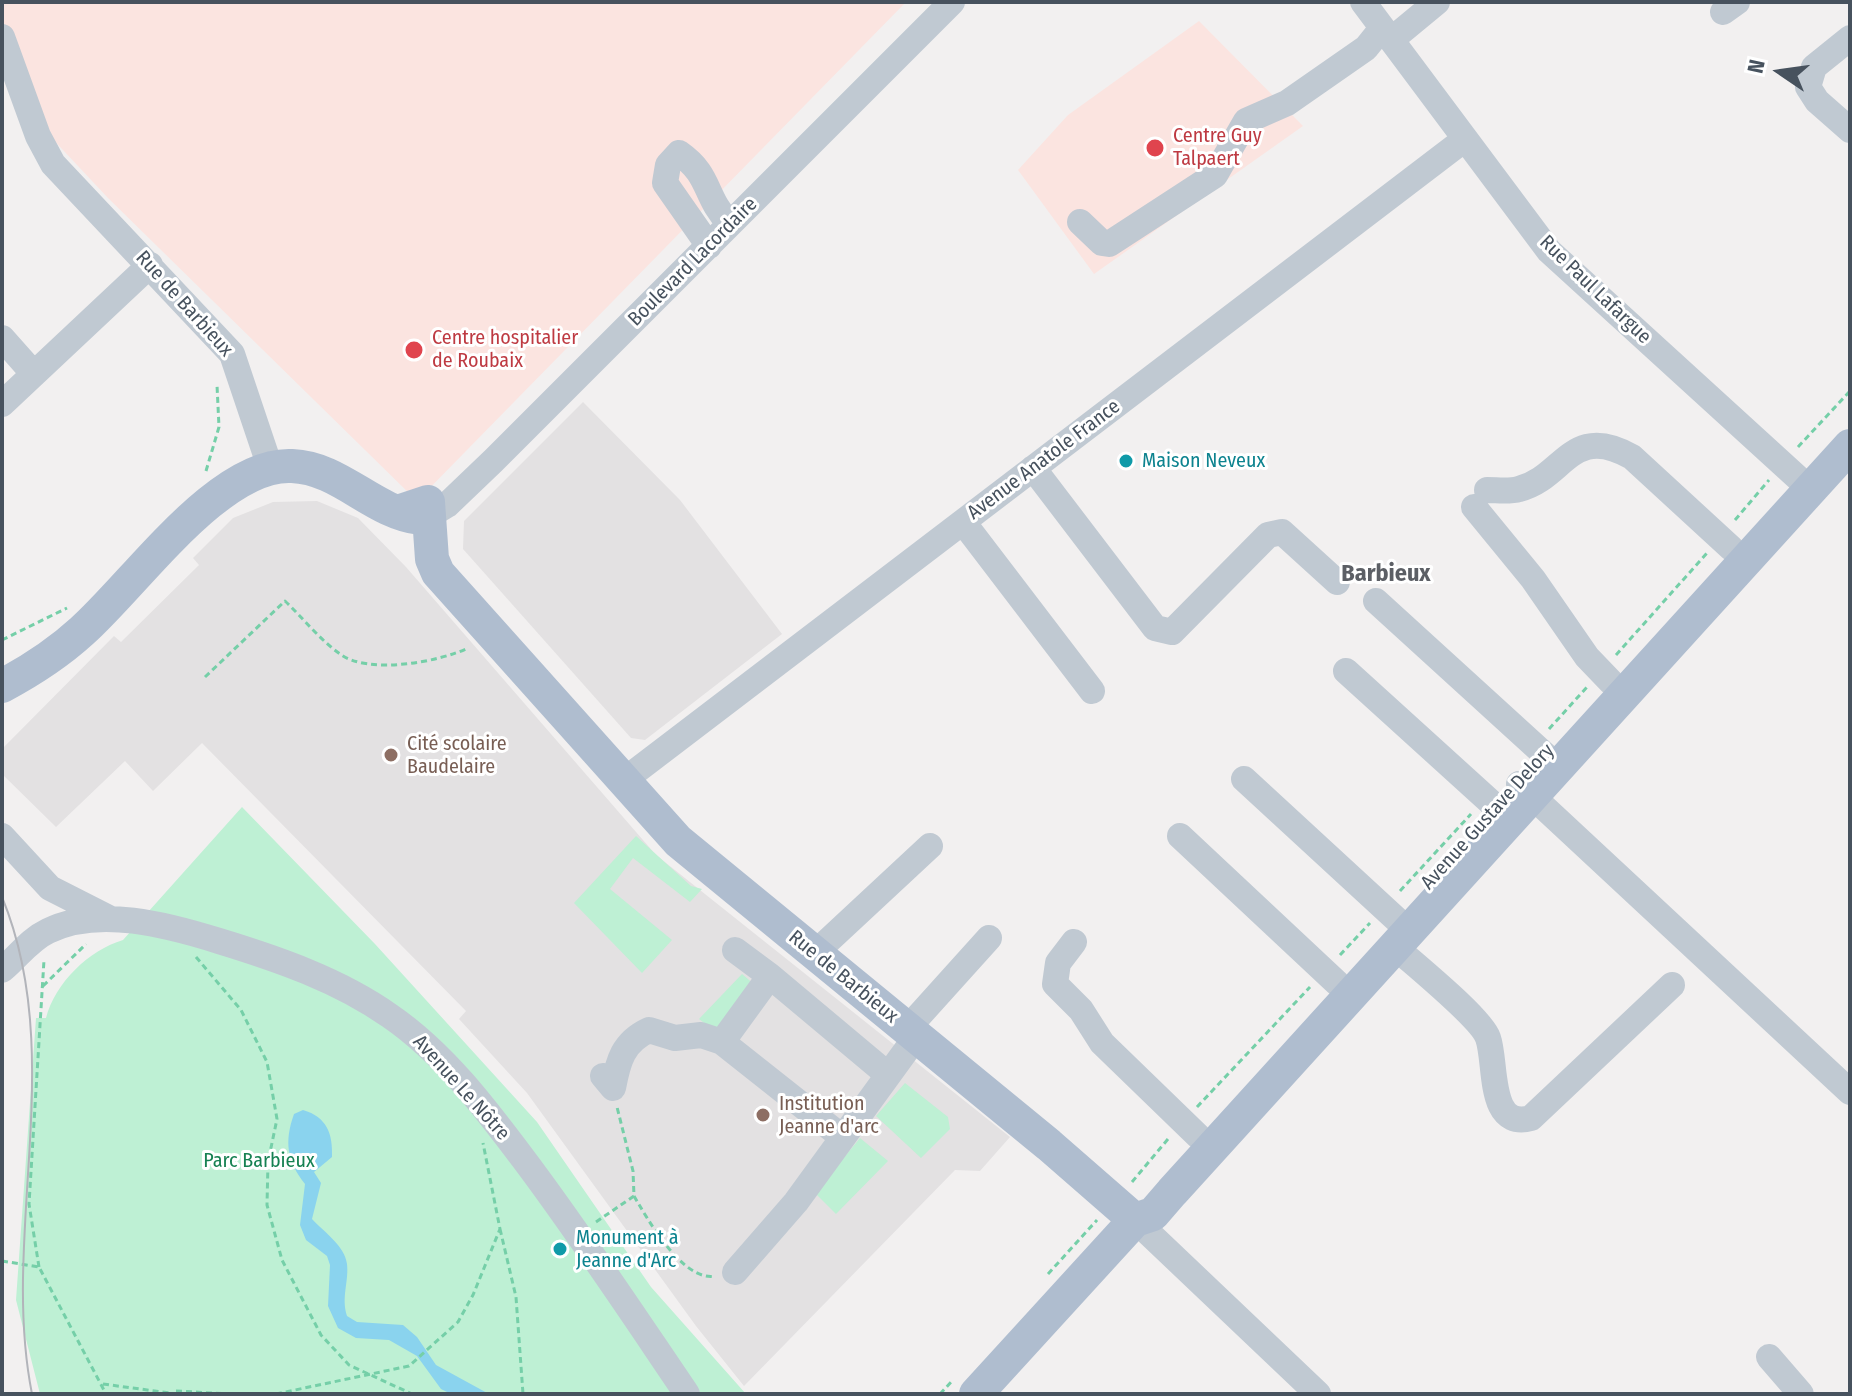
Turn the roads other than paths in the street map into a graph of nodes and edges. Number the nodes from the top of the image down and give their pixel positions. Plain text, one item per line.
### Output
1 (1363, 2) edge
2 (1437, 2) edge
3 (936, 5) edge
4 (1387, 34) junction
5 (2, 37) edge
6 (1850, 38) edge
7 (1850, 130) edge
8 (1465, 139) junction
9 (725, 219) junction
10 (1080, 222) dead end
11 (704, 241) junction
12 (150, 265) junction
13 (2, 338) edge
14 (34, 374) junction
15 (2, 404) edge
16 (1850, 418) edge
17 (1850, 446) edge
18 (270, 467) junction
19 (1033, 468) junction
20 (1803, 483) junction
21 (419, 510) junction
22 (963, 522) junction
23 (1731, 548) junction
24 (1337, 582) dead end
25 (113, 601) junction
26 (1376, 601) dead end
27 (2, 661) edge
28 (1346, 671) dead end
29 (1611, 682) junction
30 (2, 686) edge
31 (1092, 691) dead end
32 (1393, 697) dead end
33 (1545, 755) junction
34 (1244, 779) dead end
35 (623, 781) junction
36 (1513, 797) junction
37 (2, 836) edge
38 (1180, 836) dead end
39 (930, 846) dead end
40 (111, 919) junction
41 (1396, 933) junction
42 (989, 938) dead end
43 (1074, 942) dead end
44 (735, 950) dead end
45 (815, 953) junction
46 (2, 970) edge
47 (770, 976) junction
48 (1337, 983) junction
49 (1672, 985) dead end
50 (912, 1033) junction
51 (722, 1042) junction
52 (887, 1074) junction
53 (608, 1082) road end
54 (1850, 1092) edge
55 (1198, 1136) junction
56 (842, 1137) junction
57 (1135, 1220) junction
58 (735, 1272) road end
59 (1769, 1357) dead end
60 (1311, 1392) edge
61 (687, 1394) edge
62 (976, 1394) edge
63 (1801, 1394) edge

1 - 4 street, Rue Paul Lafargue
2 - 4 street
3 - 9 street, Boulevard Lacordaire
4 - 8 street, Rue Paul Lafargue
4 - 10 street
5 - 12 street, Rue de Barbieux
6 - 7 street
8 - 19 street, Avenue Anatole France
8 - 20 street, Rue Paul Lafargue
9 - 11 street, Boulevard Lacordaire
9 - 11 street
11 - 21 street, Boulevard Lacordaire
12 - 14 street
12 - 18 street, Rue de Barbieux
13 - 14 street
14 - 15 street
16 - 20 main road, Avenue Gustave Delory
17 - 20 main road, Avenue Gustave Delory
18 - 21 main road
18 - 25 main road
19 - 22 street, Avenue Anatole France
19 - 24 street
20 - 23 main road, Avenue Gustave Delory
20 - 36 main road, Avenue Gustave Delory
21 - 35 main road, Rue de Barbieux
22 - 31 street
22 - 35 street, Avenue Anatole France
23 - 29 main road, Avenue Gustave Delory
23 - 29 street
25 - 27 main road
25 - 30 main road
26 - 33 street
28 - 36 street
29 - 33 main road, Avenue Gustave Delory
32 - 36 street
33 - 36 main road, Avenue Gustave Delory
34 - 41 street
35 - 45 main road, Rue de Barbieux
36 - 41 main road, Avenue Gustave Delory
36 - 54 street
37 - 40 street
38 - 48 street
39 - 45 street
40 - 46 street, Avenue Le Nôtre
40 - 61 street, Avenue Le Nôtre
41 - 48 main road, Avenue Gustave Delory
41 - 49 street
41 - 57 main road, Avenue Gustave Delory
42 - 50 street
43 - 55 street
44 - 47 street
45 - 50 main road, Rue de Barbieux
47 - 51 street
47 - 52 street
48 - 55 main road, Avenue Gustave Delory
50 - 52 street
50 - 57 main road, Rue de Barbieux
51 - 53 street
51 - 56 street
52 - 56 street
55 - 57 main road, Avenue Gustave Delory
56 - 58 street
57 - 60 street, Rue de Barbieux
57 - 62 main road, Avenue Gustave Delory
59 - 63 street

